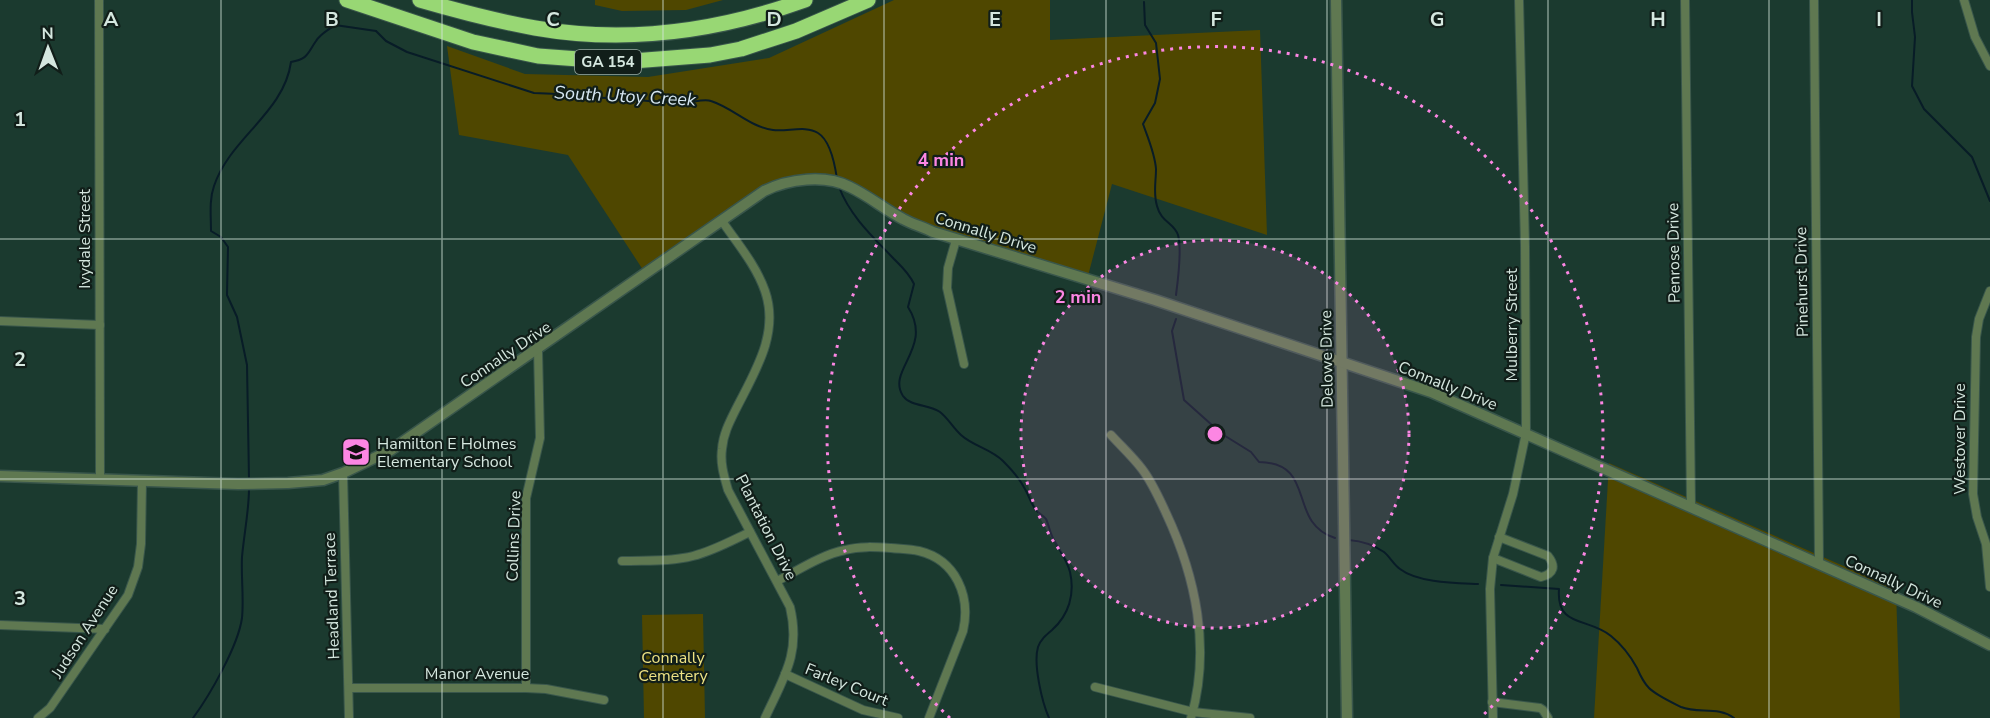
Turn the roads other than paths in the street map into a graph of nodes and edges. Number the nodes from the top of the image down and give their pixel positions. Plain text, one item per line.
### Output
1 (99, 0) edge
2 (347, 0) edge
3 (420, 0) edge
4 (805, 0) edge
5 (868, 0) edge
6 (1335, 0) edge
7 (1519, 0) edge
8 (1685, 0) edge
9 (1814, 0) edge
10 (1964, 0) edge
11 (1990, 66) edge
12 (722, 221) junction
13 (956, 240) junction
14 (1990, 291) edge
15 (0, 321) edge
16 (100, 325) junction
17 (538, 350) junction
18 (1341, 361) junction
19 (964, 364) dead end
20 (1526, 433) junction
21 (1111, 435) dead end
22 (343, 473) junction
23 (0, 476) edge
24 (100, 479) junction
25 (141, 480) junction
26 (1691, 506) junction
27 (750, 532) junction
28 (1499, 537) junction
29 (1493, 558) junction
30 (622, 561) dead end
31 (1819, 563) junction
32 (777, 581) junction
33 (1990, 587) edge
34 (0, 625) edge
35 (105, 629) junction
36 (1990, 645) edge
37 (785, 674) junction
38 (1095, 687) dead end
39 (349, 688) junction
40 (526, 688) junction
41 (604, 700) dead end
42 (1492, 702) junction
43 (1192, 715) edge
44 (38, 718) edge
45 (349, 718) edge
46 (765, 718) edge
47 (898, 718) edge
48 (929, 718) edge
49 (1250, 718) edge
50 (1347, 718) edge
51 (1493, 718) edge
52 (1548, 718) edge

1 - 16 street, Ivydale Street
2 - 5 highway, GA 154
3 - 4 highway, GA 154
6 - 18 street, Delowe Drive
7 - 20 street, Mulberry Street
8 - 26 street, Penrose Drive
9 - 31 street, Pinehurst Drive
10 - 11 street
12 - 13 street, Connally Drive
12 - 17 street, Connally Drive
12 - 27 street, Plantation Drive
13 - 18 street, Connally Drive
13 - 19 street
14 - 33 street, Westover Drive
15 - 16 street
16 - 24 street, Ivydale Street
17 - 22 street, Connally Drive
17 - 40 street, Collins Drive
18 - 20 street, Connally Drive
18 - 50 street, Delowe Drive
20 - 26 street, Connally Drive
20 - 28 street, Mulberry Street
21 - 43 street
22 - 25 street, Connally Drive
22 - 39 street, Headland Terrace
23 - 24 street, Connally Drive
24 - 25 street, Connally Drive
25 - 35 street, Judson Avenue
26 - 31 street, Connally Drive
27 - 30 street
27 - 32 street, Plantation Drive
28 - 29 street, Mulberry Street
28 - 29 street
29 - 42 street, Mulberry Street
31 - 36 street, Connally Drive
32 - 37 street, Plantation Drive
32 - 48 street
34 - 35 street
35 - 44 street, Judson Avenue
37 - 46 street, Plantation Drive
37 - 47 street, Farley Court
38 - 43 street
39 - 40 street, Manor Avenue
39 - 45 street, Headland Terrace
40 - 41 street, Manor Avenue
42 - 51 street, Mulberry Street
42 - 52 street
43 - 49 street

